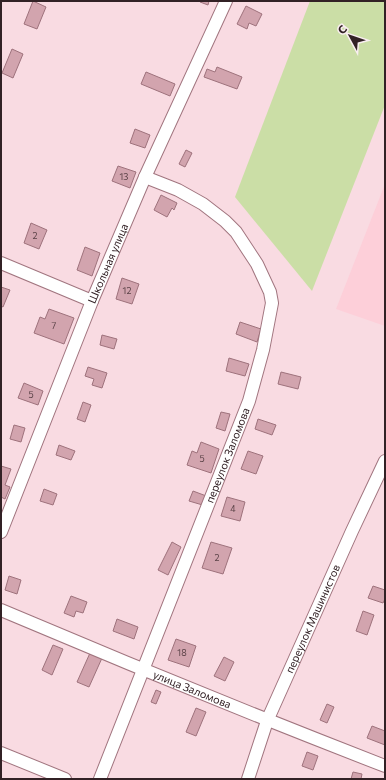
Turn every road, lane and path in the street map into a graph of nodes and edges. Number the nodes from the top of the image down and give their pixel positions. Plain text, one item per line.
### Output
1 (226, 1) edge
2 (145, 177) junction
3 (1, 263) edge
4 (92, 301) junction
5 (385, 462) edge
6 (1, 532) edge
7 (1, 610) edge
8 (143, 670) junction
9 (267, 721) junction
10 (1, 753) edge
11 (385, 766) edge
12 (64, 779) edge
13 (100, 779) edge
14 (248, 779) edge

1 - 2 street, Школьная улица
2 - 4 street, Школьная улица
2 - 8 street, переулок Заломова
3 - 4 street
4 - 6 street, Школьная улица
5 - 9 street, переулок Машинистов
7 - 8 street, улица Заломова
8 - 9 street, улица Заломова
8 - 13 street, переулок Заломова
9 - 11 street, улица Заломова
9 - 14 street, переулок Машинистов
10 - 12 street

